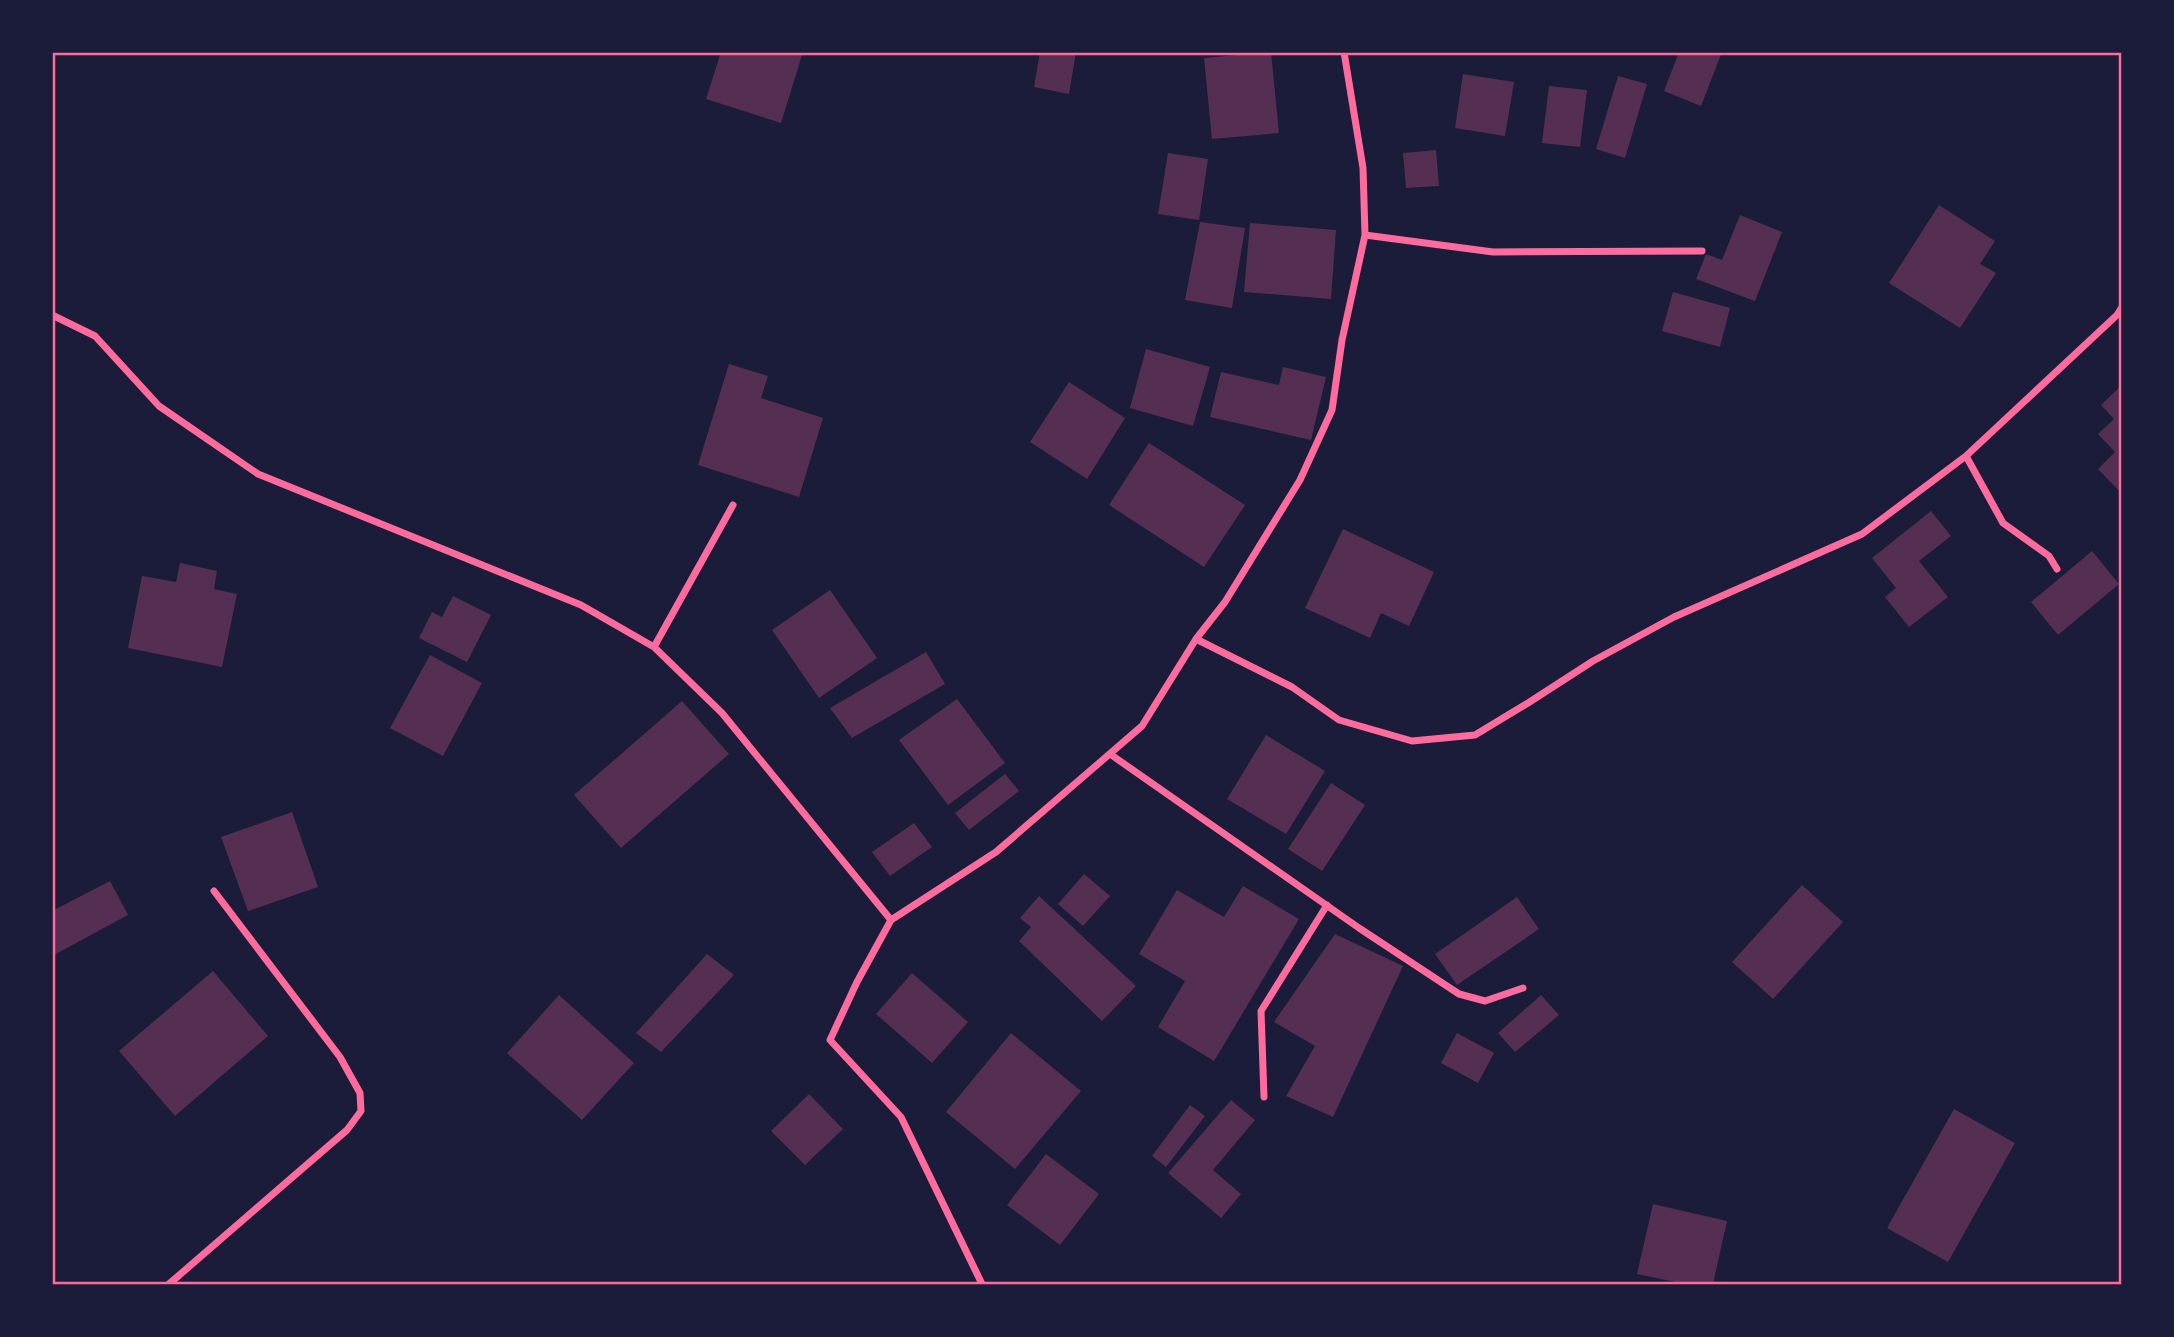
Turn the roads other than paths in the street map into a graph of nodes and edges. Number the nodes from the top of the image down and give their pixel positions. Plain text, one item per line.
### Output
1 (1344, 52) edge
2 (1365, 235) junction
3 (1702, 251) dead end
4 (2122, 307) edge
5 (52, 314) edge
6 (1966, 456) junction
7 (733, 505) dead end
8 (2057, 569) dead end
9 (1196, 639) junction
10 (654, 647) junction
11 (1110, 754) junction
12 (214, 891) dead end
13 (1327, 905) junction
14 (891, 920) junction
15 (1523, 988) dead end
16 (1265, 1097) dead end
17 (169, 1284) edge
18 (982, 1284) edge

1 - 2 street
2 - 3 street
2 - 9 street
4 - 6 street
5 - 10 street
6 - 8 street
6 - 9 street
7 - 10 street
9 - 11 street
10 - 14 street
11 - 13 street
11 - 14 street
12 - 17 street
13 - 15 street
13 - 16 street
14 - 18 street

